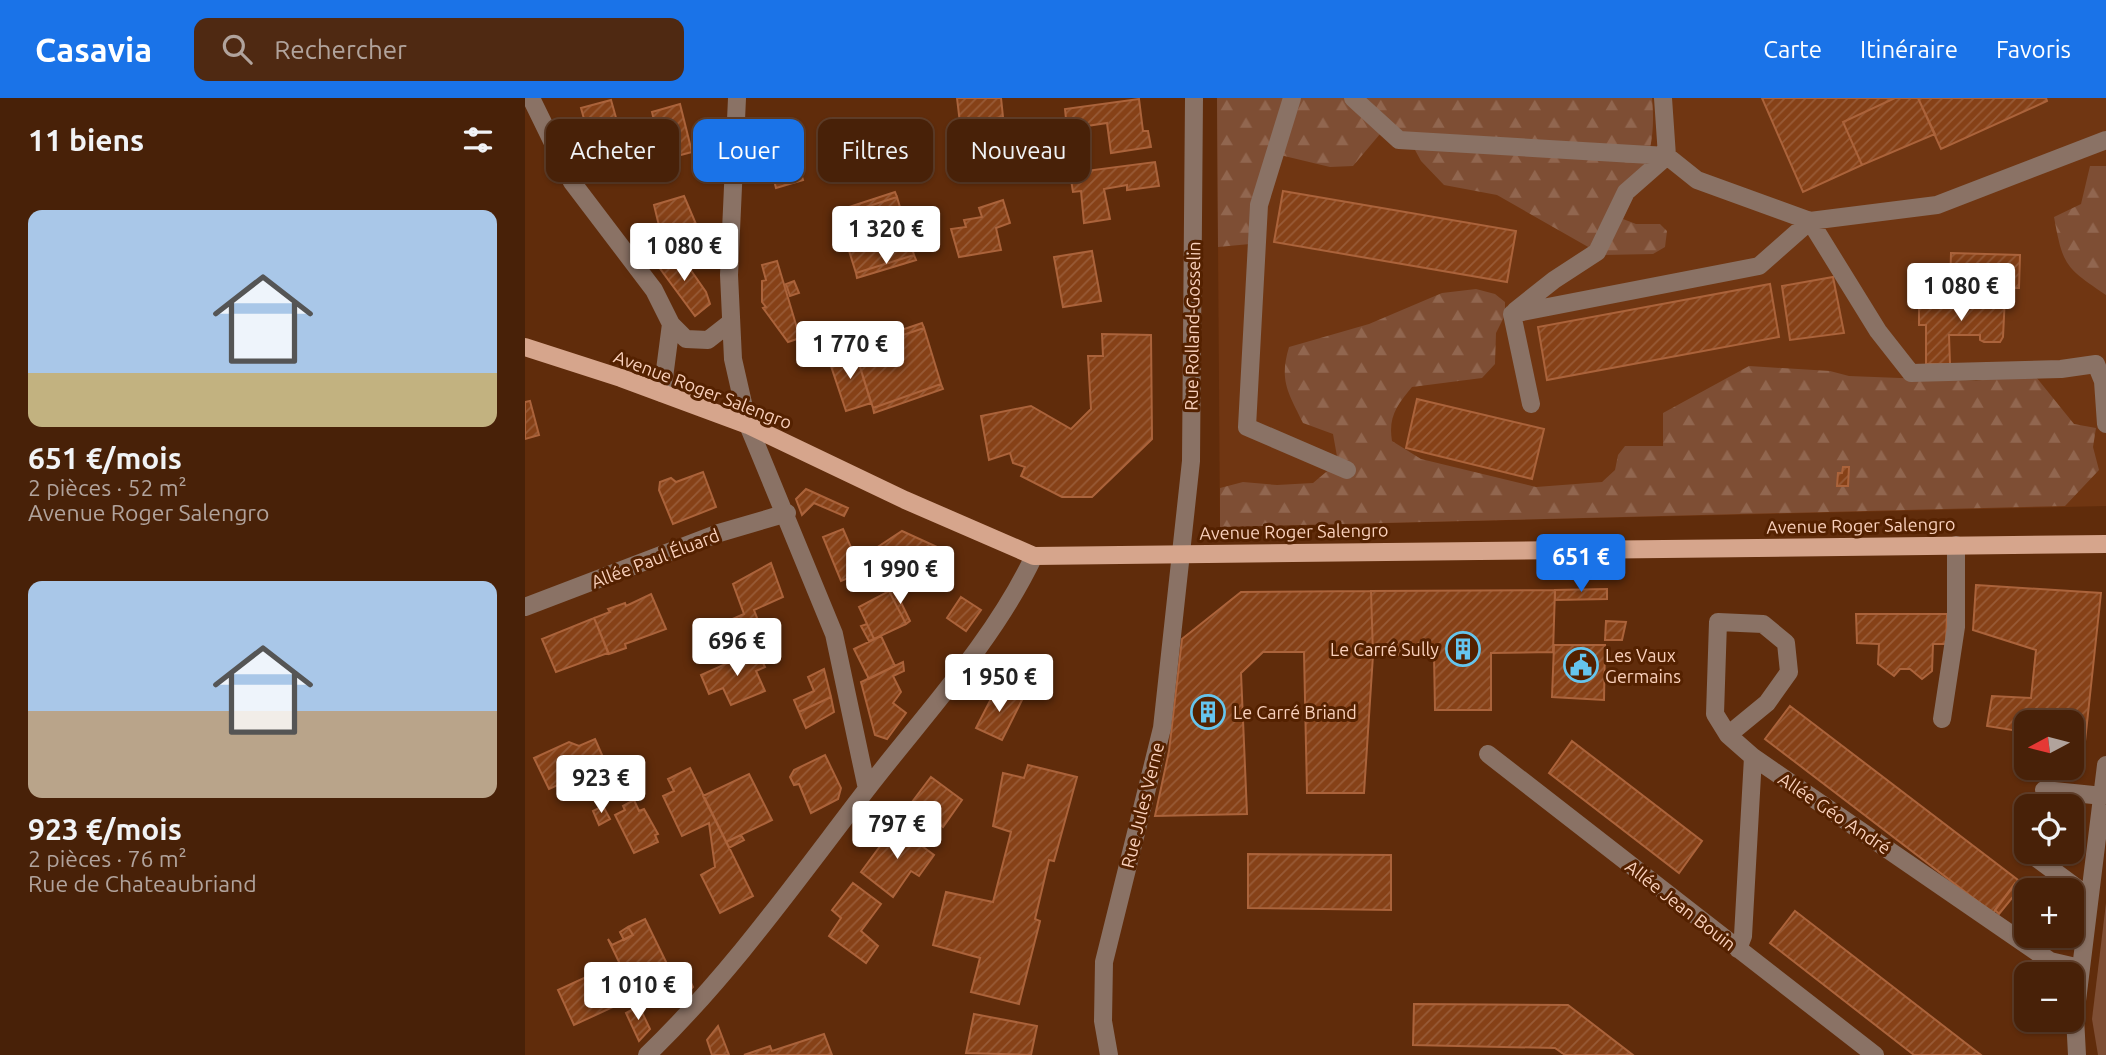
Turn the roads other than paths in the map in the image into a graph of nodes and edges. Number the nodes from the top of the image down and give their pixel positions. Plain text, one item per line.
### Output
1 (531, 98) edge
2 (737, 98) edge
3 (1194, 98) edge
4 (1292, 98) edge
5 (1353, 98) edge
6 (1663, 98) edge
7 (2106, 140) edge
8 (1667, 156) junction
9 (1810, 221) junction
10 (1512, 314) junction
11 (731, 322) junction
12 (671, 324) junction
13 (525, 347) edge
14 (2101, 359) edge
15 (661, 393) junction
16 (1531, 404) dead end
17 (2106, 424) edge
18 (748, 425) junction
19 (1347, 470) dead end
20 (787, 513) junction
21 (2106, 544) edge
22 (1956, 545) junction
23 (1178, 553) junction
24 (1034, 556) junction
25 (525, 607) edge
26 (1942, 719) dead end
27 (1728, 735) junction
28 (1488, 754) dead end
29 (1753, 757) junction
30 (2106, 765) edge
31 (867, 789) junction
32 (2044, 790) dead end
33 (2103, 796) junction
34 (2044, 864) edge
35 (2089, 897) junction
36 (1738, 949) junction
37 (2054, 962) edge
38 (2081, 962) edge
39 (2076, 1032) edge
40 (647, 1055) edge
41 (1109, 1055) edge
42 (1875, 1055) edge
43 (2077, 1055) edge

1 - 12 street
2 - 11 street
3 - 23 street, Rue Rolland-Gosselin
4 - 19 street
5 - 8 street
6 - 8 street
7 - 9 street
8 - 9 street
8 - 10 street
9 - 10 street
9 - 14 street
10 - 16 street
11 - 12 street
11 - 18 street
12 - 15 street
13 - 15 main road, Avenue Roger Salengro
14 - 17 street
15 - 18 main road, Avenue Roger Salengro
18 - 20 street
18 - 24 main road, Avenue Roger Salengro
20 - 25 street, Allée Paul Éluard
20 - 31 street
21 - 22 main road, Avenue Roger Salengro
22 - 23 main road, Avenue Roger Salengro
22 - 26 street
23 - 24 main road, Avenue Roger Salengro
23 - 41 street, Rue Jules Verne
24 - 31 street
27 - 27 street
27 - 29 street
28 - 36 street, Allée Jean Bouin
29 - 36 street, Allée Géo André
29 - 37 street, Allée Géo André
30 - 33 street
31 - 40 street
32 - 33 street
33 - 35 street
34 - 35 street
35 - 38 street
36 - 42 street, Allée Jean Bouin
39 - 43 street

